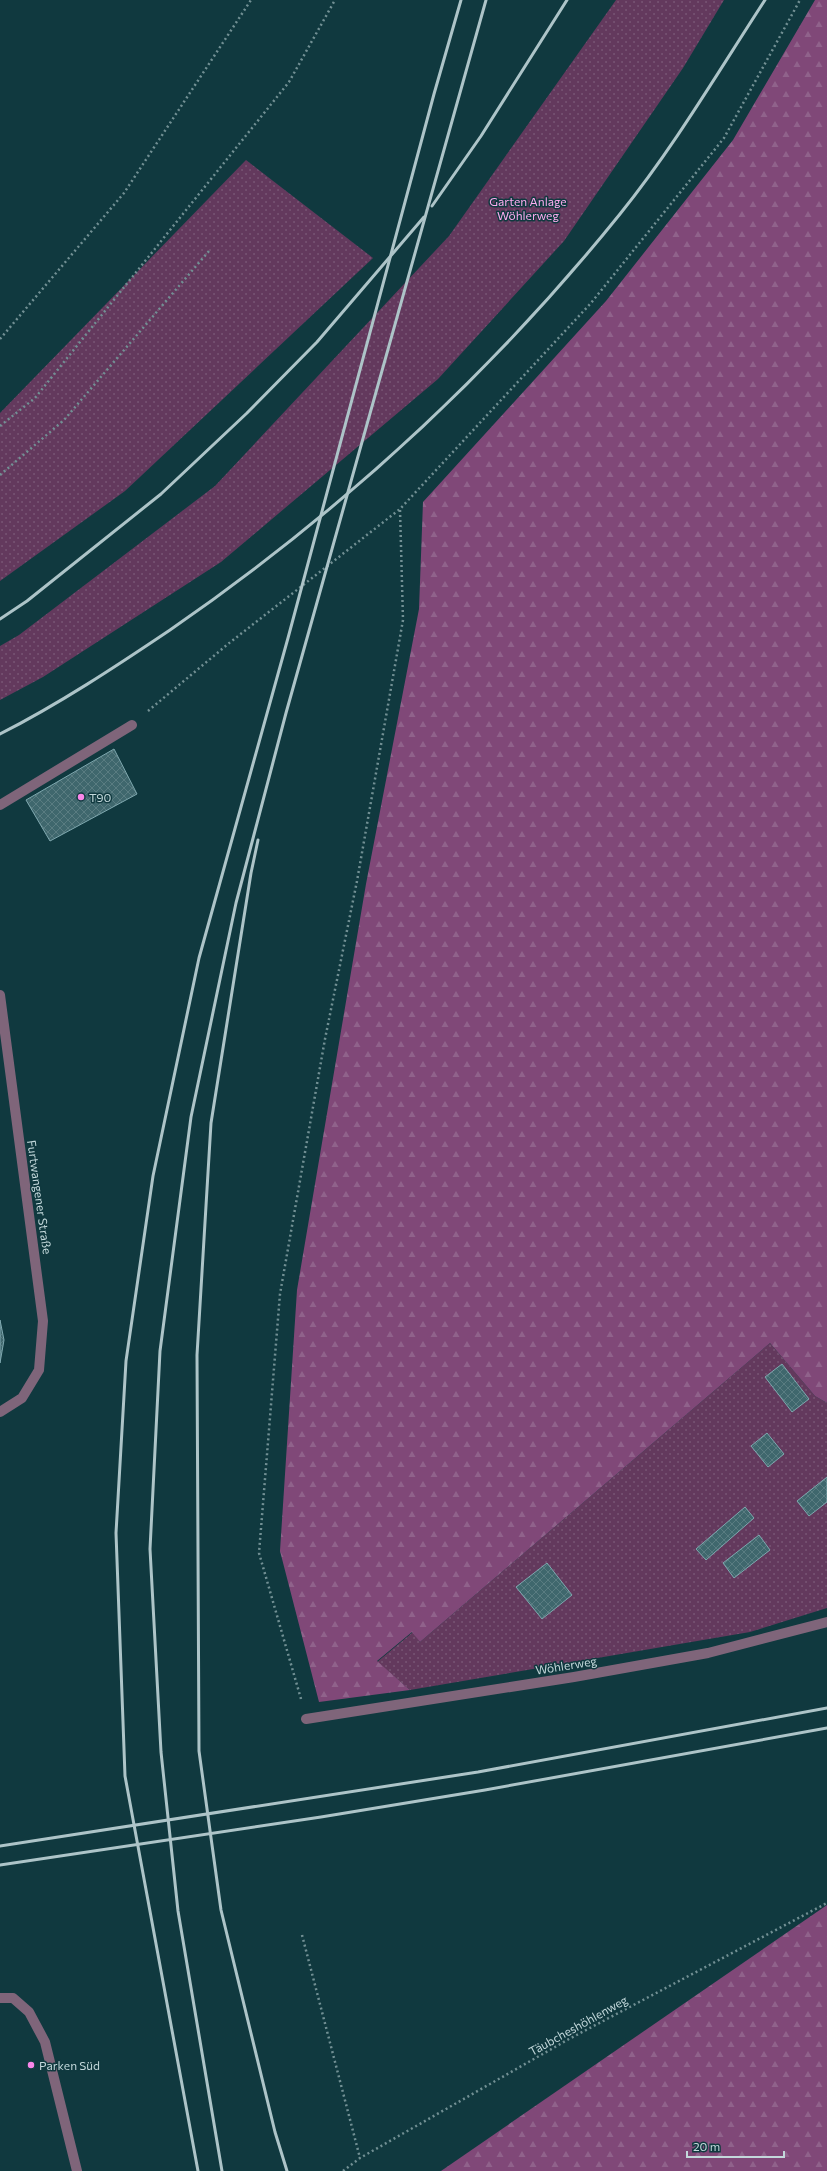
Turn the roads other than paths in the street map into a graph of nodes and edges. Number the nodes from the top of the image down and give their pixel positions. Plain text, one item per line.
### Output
1 (132, 725) road end
2 (0, 805) edge
3 (0, 995) edge
4 (0, 1412) edge
5 (827, 1622) edge
6 (306, 1719) road end
7 (0, 1998) edge
8 (77, 2171) edge

1 - 2 street
3 - 4 street, Furtwangener Straße
5 - 6 street, Wöhlerweg
7 - 8 street

